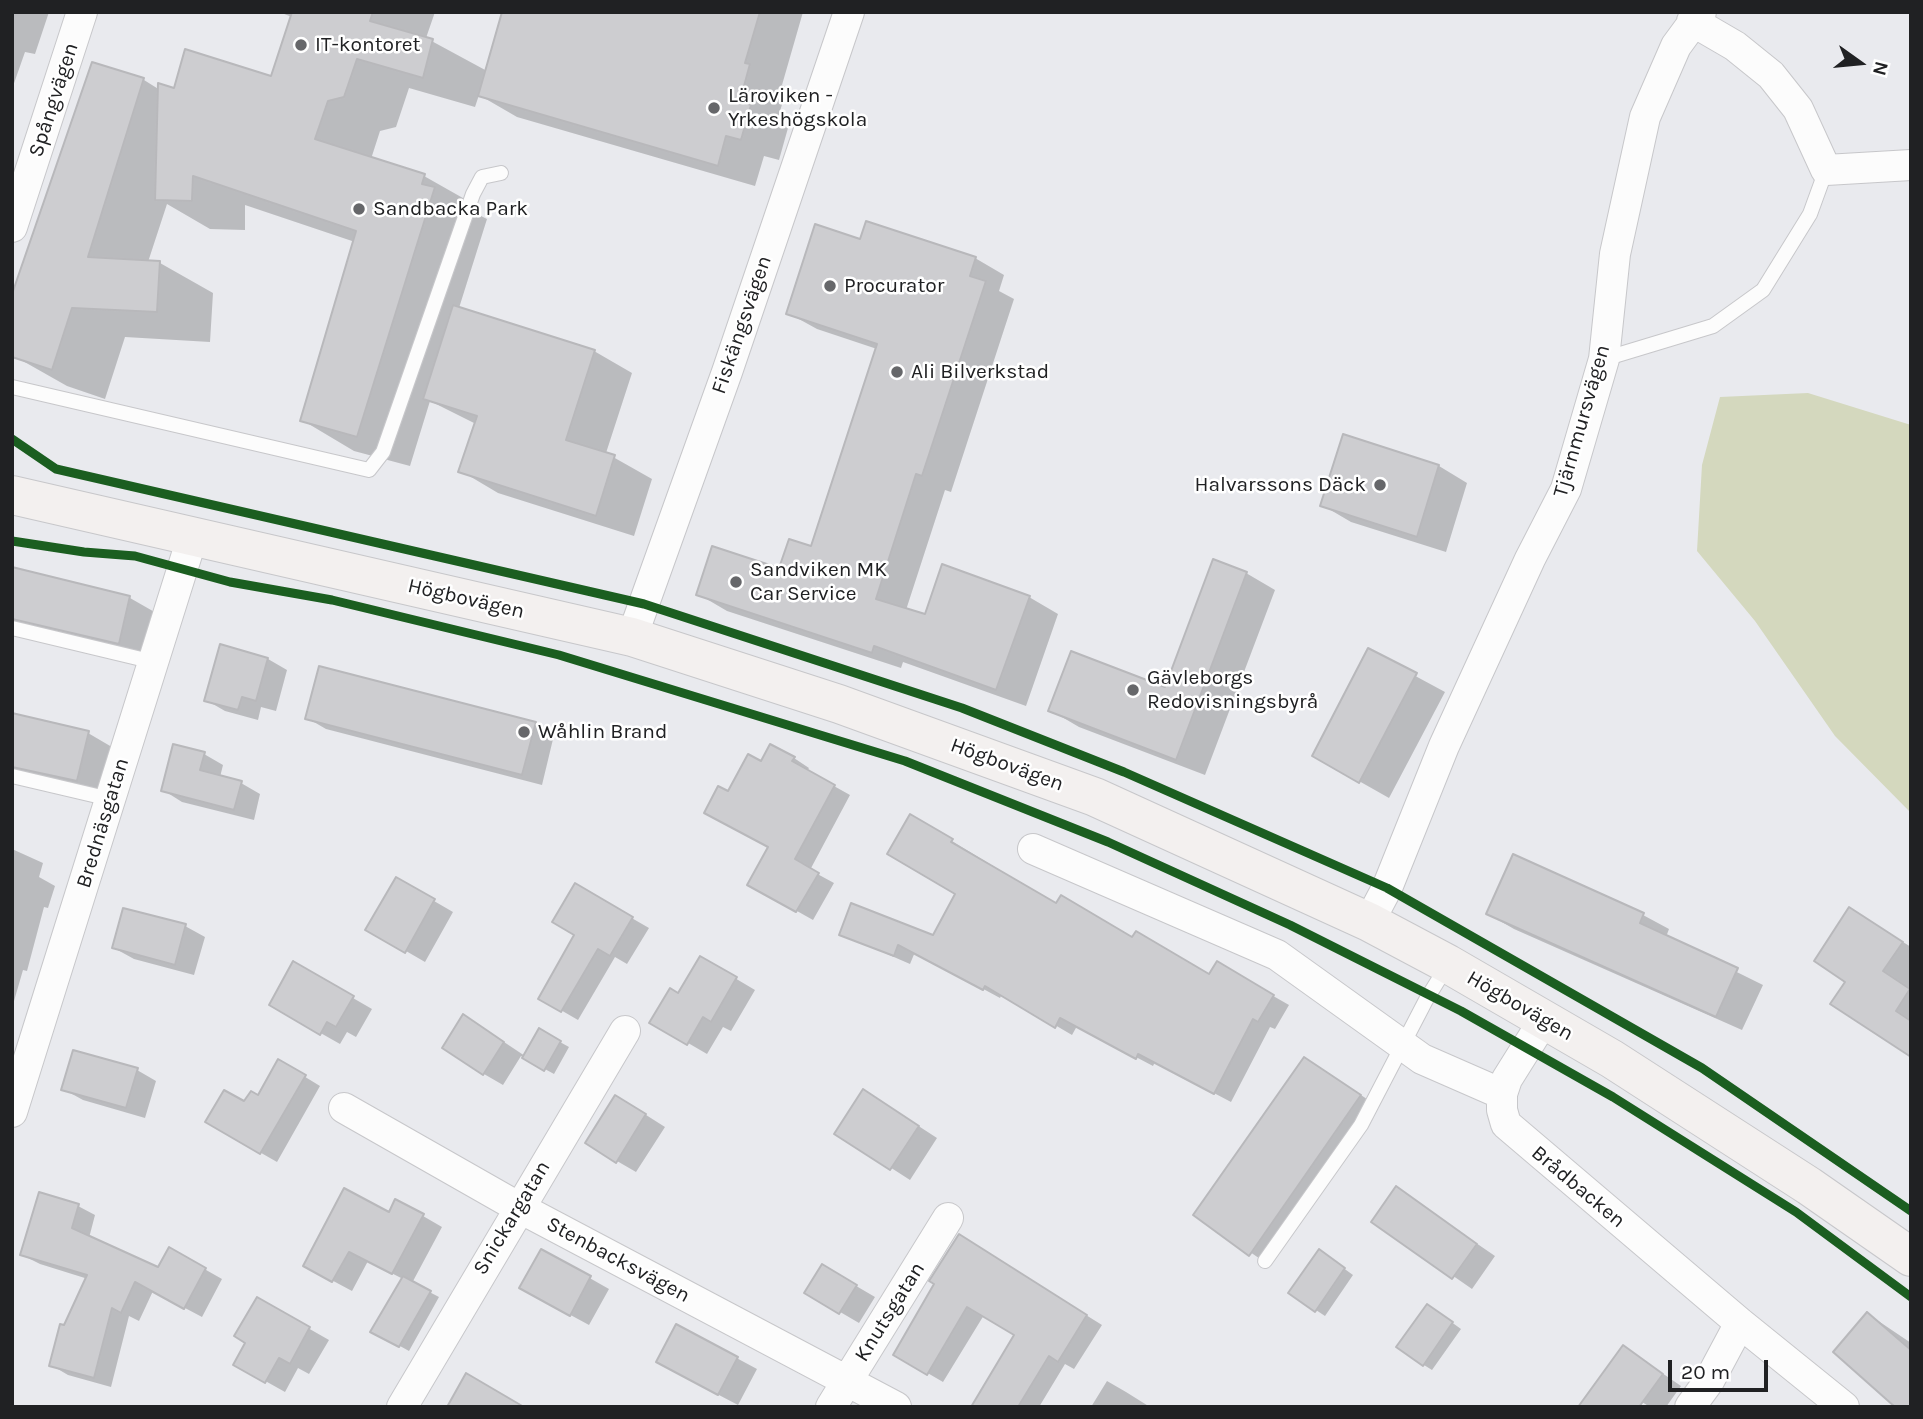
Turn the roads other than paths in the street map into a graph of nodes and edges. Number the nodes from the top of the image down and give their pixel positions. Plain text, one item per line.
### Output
1 (82, 12) edge
2 (849, 12) edge
3 (1697, 17) edge
4 (1911, 165) edge
5 (1826, 170) junction
6 (501, 173) dead end
7 (12, 227) edge
8 (1604, 359) junction
9 (12, 387) edge
10 (12, 495) edge
11 (193, 535) junction
12 (12, 628) edge
13 (632, 637) junction
14 (153, 662) junction
15 (12, 776) edge
16 (110, 799) junction
17 (1033, 849) dead end
18 (1369, 922) junction
19 (1448, 964) junction
20 (1544, 1020) junction
21 (625, 1031) dead end
22 (1402, 1045) junction
23 (1502, 1094) junction
24 (344, 1108) dead end
25 (12, 1112) edge
26 (518, 1207) junction
27 (948, 1218) dead end
28 (1911, 1257) edge
29 (1265, 1261) dead end
30 (1740, 1323) junction
31 (847, 1381) junction
32 (402, 1407) edge
33 (831, 1407) edge
34 (895, 1407) edge
35 (1690, 1407) edge
36 (1844, 1407) edge

1 - 7 street, Spångvägen
2 - 13 street, Fiskängsvägen
3 - 5 street, Tjärnmursvägen
3 - 8 street, Tjärnmursvägen
4 - 5 street
5 - 8 lane
6 - 9 lane
8 - 18 street, Tjärnmursvägen
10 - 11 main road, Högbovägen
11 - 13 main road, Högbovägen
11 - 14 street, Brednäsgatan
12 - 14 lane
13 - 18 main road, Högbovägen
14 - 16 street, Brednäsgatan
15 - 16 lane
16 - 25 street, Brednäsgatan
17 - 22 street
18 - 19 main road, Högbovägen
19 - 20 main road, Högbovägen
19 - 22 lane
20 - 23 street
20 - 28 main road, Högbovägen
21 - 26 street, Snickargatan
22 - 23 street
22 - 29 lane
23 - 30 street, Brådbacken
24 - 26 street, Stenbacksvägen
26 - 31 street, Stenbacksvägen
26 - 32 street, Snickargatan
27 - 31 street, Knutsgatan
30 - 35 street
30 - 36 street, Brådbacken
31 - 33 street, Knutsgatan
31 - 34 street, Stenbacksvägen

